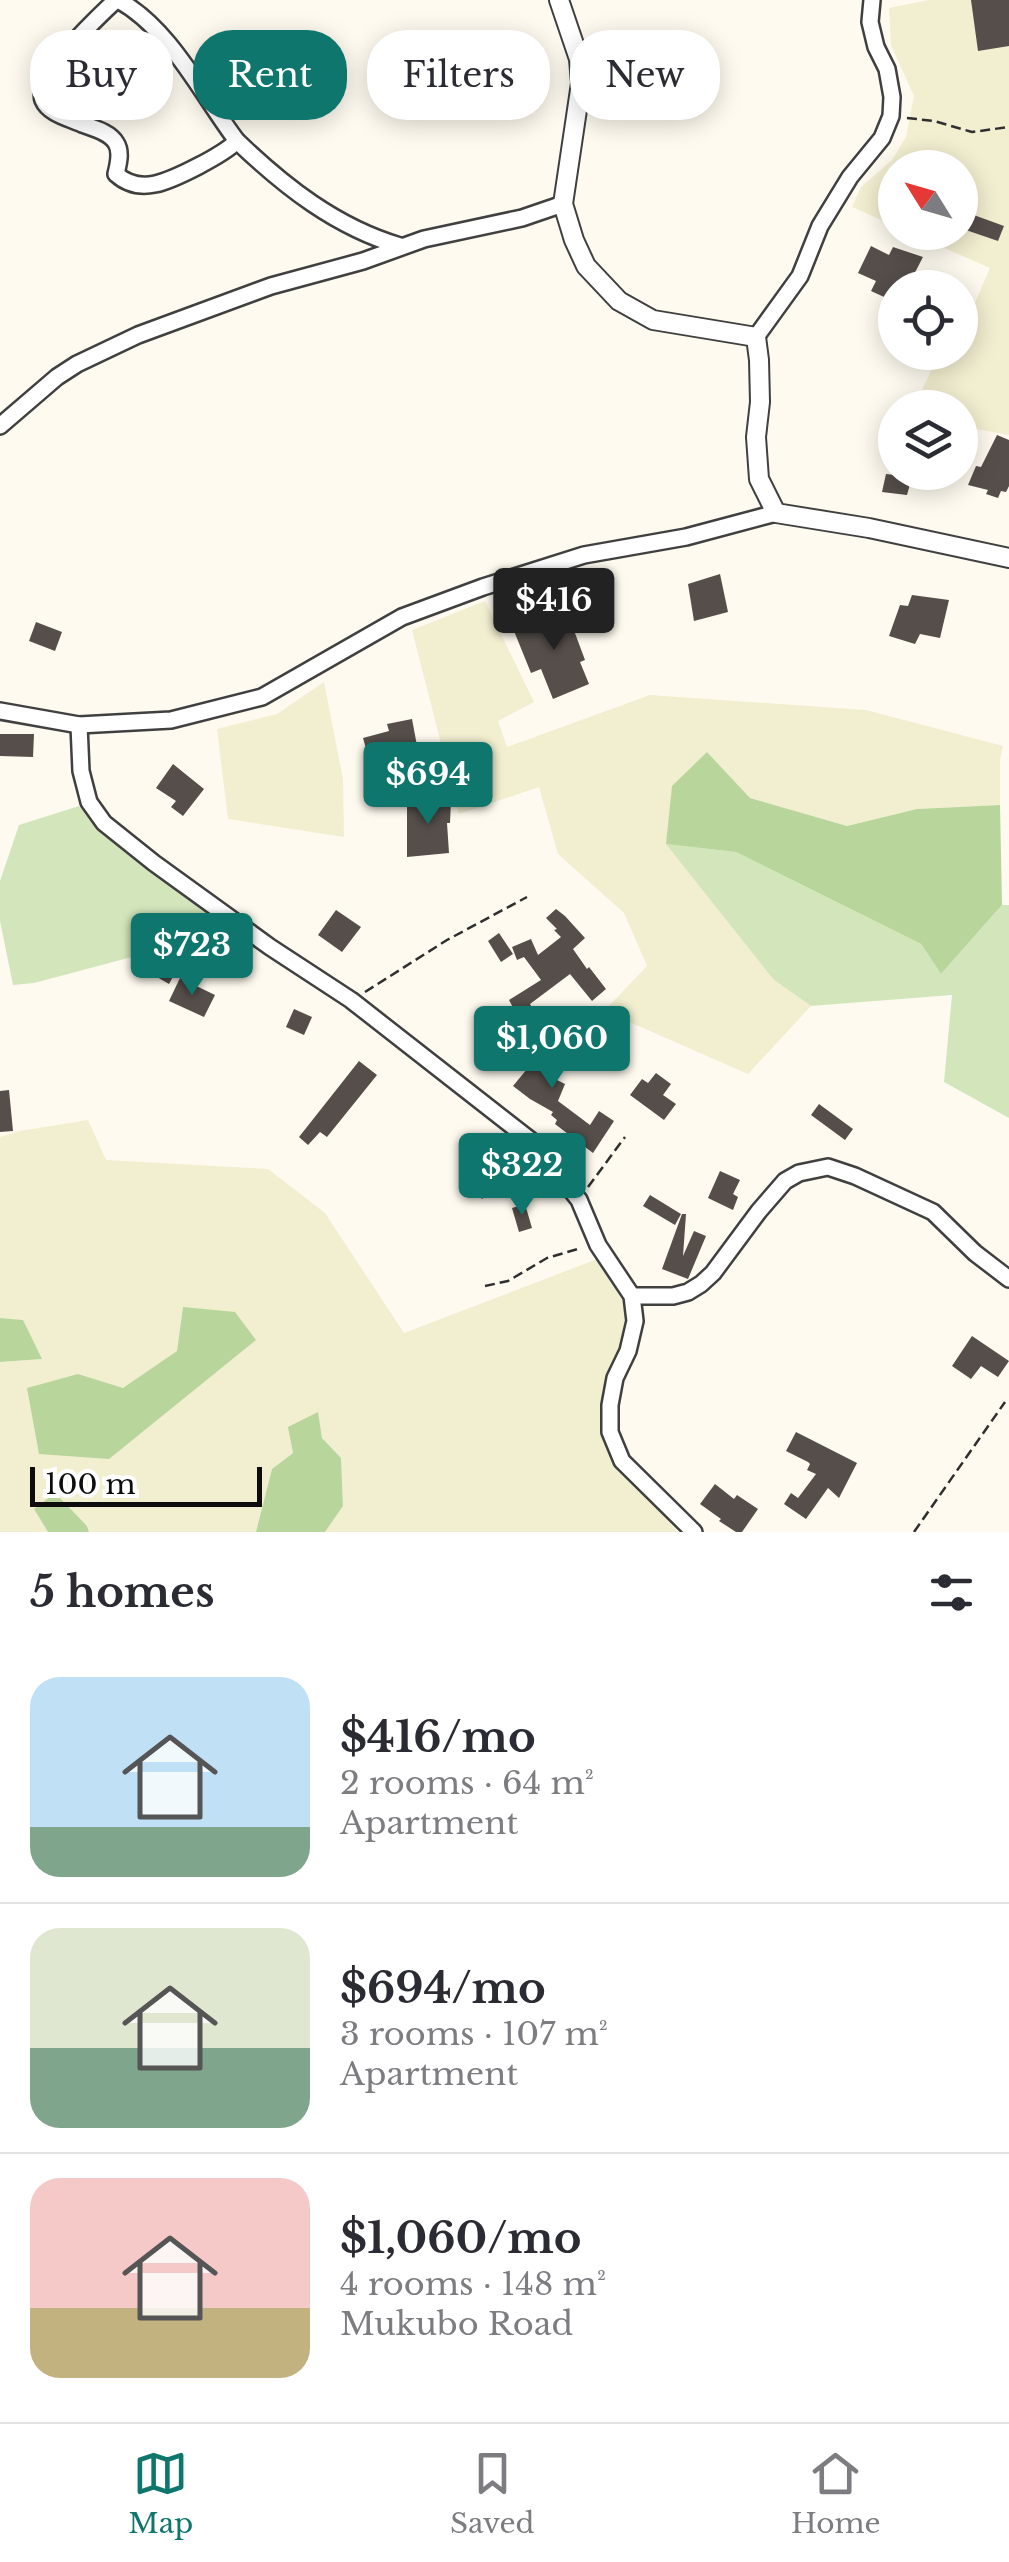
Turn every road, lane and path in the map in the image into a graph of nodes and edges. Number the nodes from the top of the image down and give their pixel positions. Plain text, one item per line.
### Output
1 (117, 0) edge
2 (559, 0) edge
3 (872, 0) edge
4 (891, 116) junction
5 (1009, 127) edge
6 (236, 142) junction
7 (562, 204) junction
8 (400, 246) junction
9 (756, 338) junction
10 (0, 426) edge
11 (776, 513) junction
12 (1009, 558) edge
13 (0, 712) edge
14 (79, 726) junction
15 (528, 897) dead end
16 (350, 1000) junction
17 (624, 1137) dead end
18 (579, 1200) junction
19 (598, 1244) junction
20 (1009, 1279) edge
21 (485, 1286) dead end
22 (632, 1296) junction
23 (1004, 1402) dead end
24 (694, 1532) edge
25 (914, 1532) edge

1 - 6 street
1 - 6 street
2 - 7 street
3 - 4 street
4 - 5 path
4 - 9 street
6 - 8 street
7 - 8 street
7 - 9 street
8 - 10 street
9 - 11 street
11 - 12 street
11 - 14 street
13 - 14 street
14 - 16 street
15 - 16 path
16 - 18 street
17 - 18 path
18 - 19 street
19 - 21 path
19 - 22 street
20 - 22 street
22 - 24 street
23 - 25 path

